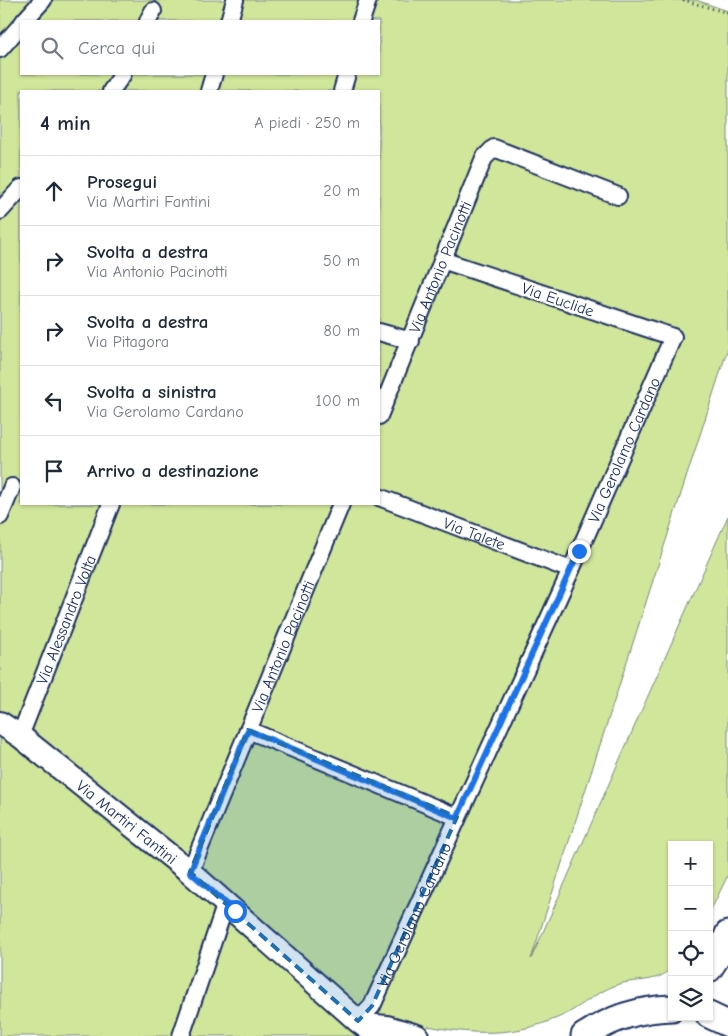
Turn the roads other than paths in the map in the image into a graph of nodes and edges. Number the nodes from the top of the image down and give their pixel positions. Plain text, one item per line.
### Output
1 (43, 0) edge
2 (235, 0) edge
3 (368, 0) edge
4 (25, 20) edge
5 (229, 20) edge
6 (361, 20) edge
7 (20, 26) edge
8 (0, 49) edge
9 (122, 75) edge
10 (214, 75) edge
11 (347, 75) edge
12 (112, 90) edge
13 (209, 90) edge
14 (342, 90) edge
15 (20, 189) edge
16 (618, 196) dead end
17 (0, 211) edge
18 (442, 260) junction
19 (380, 332) edge
20 (673, 338) joint
21 (411, 341) junction
22 (380, 414) edge
23 (12, 487) dead end
24 (380, 497) edge
25 (111, 505) edge
26 (341, 505) edge
27 (0, 516) edge
28 (571, 570) junction
29 (0, 723) edge
30 (248, 730) junction
31 (20, 736) junction
32 (457, 818) junction
33 (190, 872) junction
34 (226, 903) junction
35 (728, 934) edge
36 (713, 963) edge
37 (668, 1008) edge
38 (713, 1017) edge
39 (728, 1024) edge
40 (367, 1027) edge
41 (181, 1036) edge
42 (417, 1036) edge
43 (584, 1036) edge

1 - 4 street
2 - 5 street
3 - 6 street
7 - 8 street
9 - 12 street
10 - 13 street
11 - 14 street
15 - 17 street
16 - 18 street, Via Antonio Pacinotti
18 - 20 street, Via Euclide
18 - 21 street, Via Antonio Pacinotti
19 - 21 street
20 - 28 street, Via Gerolamo Cardano
21 - 22 street, Via Antonio Pacinotti
23 - 27 street
24 - 28 street, Via Talete
25 - 31 street, Via Alessandro Volta
26 - 30 street, Via Antonio Pacinotti
28 - 32 street, Via Gerolamo Cardano
29 - 31 street, Via Martiri Fantini
30 - 32 street
30 - 33 street, Via Antonio Pacinotti
31 - 33 street, Via Martiri Fantini
32 - 40 street, Via Gerolamo Cardano
33 - 34 street, Via Martiri Fantini
34 - 40 street, Via Martiri Fantini
34 - 41 street
35 - 36 main road
37 - 43 main road
38 - 39 main road
40 - 42 street

